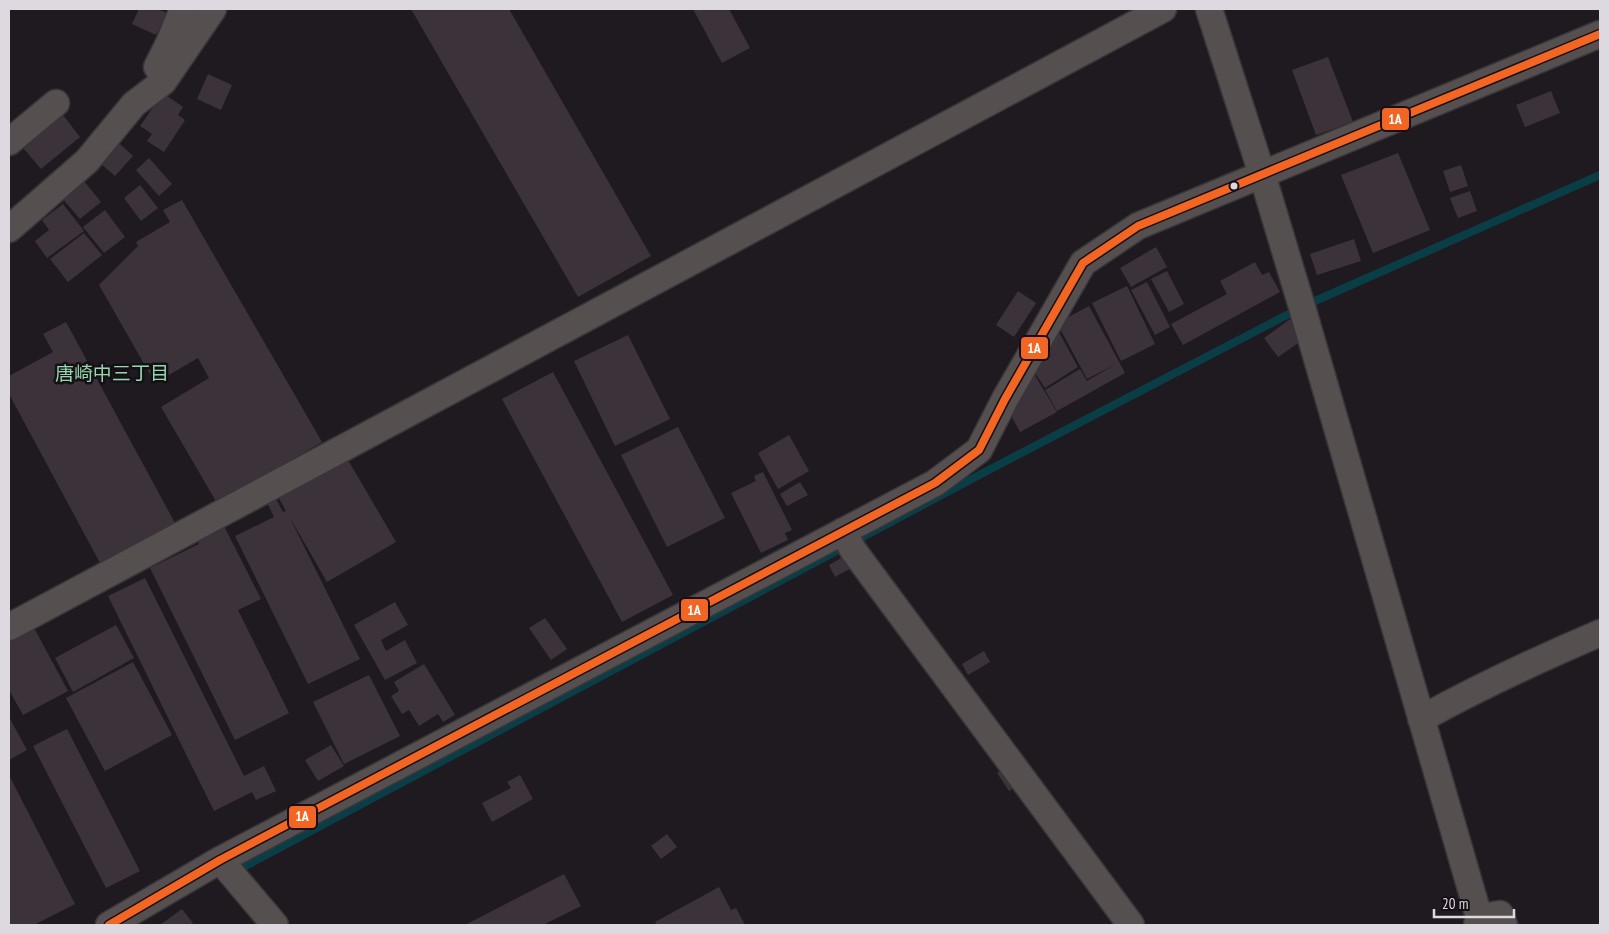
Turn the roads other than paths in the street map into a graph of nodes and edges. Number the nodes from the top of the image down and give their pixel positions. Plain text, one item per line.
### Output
1 (183, 9) edge
2 (213, 9) edge
3 (1163, 9) edge
4 (1209, 9) edge
5 (1600, 34) edge
6 (56, 104) dead end
7 (134, 104) junction
8 (9, 142) edge
9 (1262, 174) junction
10 (9, 229) edge
11 (843, 531) junction
12 (10, 622) edge
13 (1600, 633) edge
14 (1421, 719) junction
15 (220, 860) junction
16 (1478, 921) edge
17 (109, 925) edge
18 (275, 925) edge
19 (1131, 925) edge
20 (1504, 925) edge

1 - 7 street
2 - 7 street
3 - 12 street
4 - 9 street
5 - 9 street
6 - 8 street
7 - 10 street
9 - 11 street
9 - 14 street
11 - 15 street
11 - 19 street
13 - 14 street
14 - 16 street
15 - 17 street
15 - 18 street
16 - 20 street

